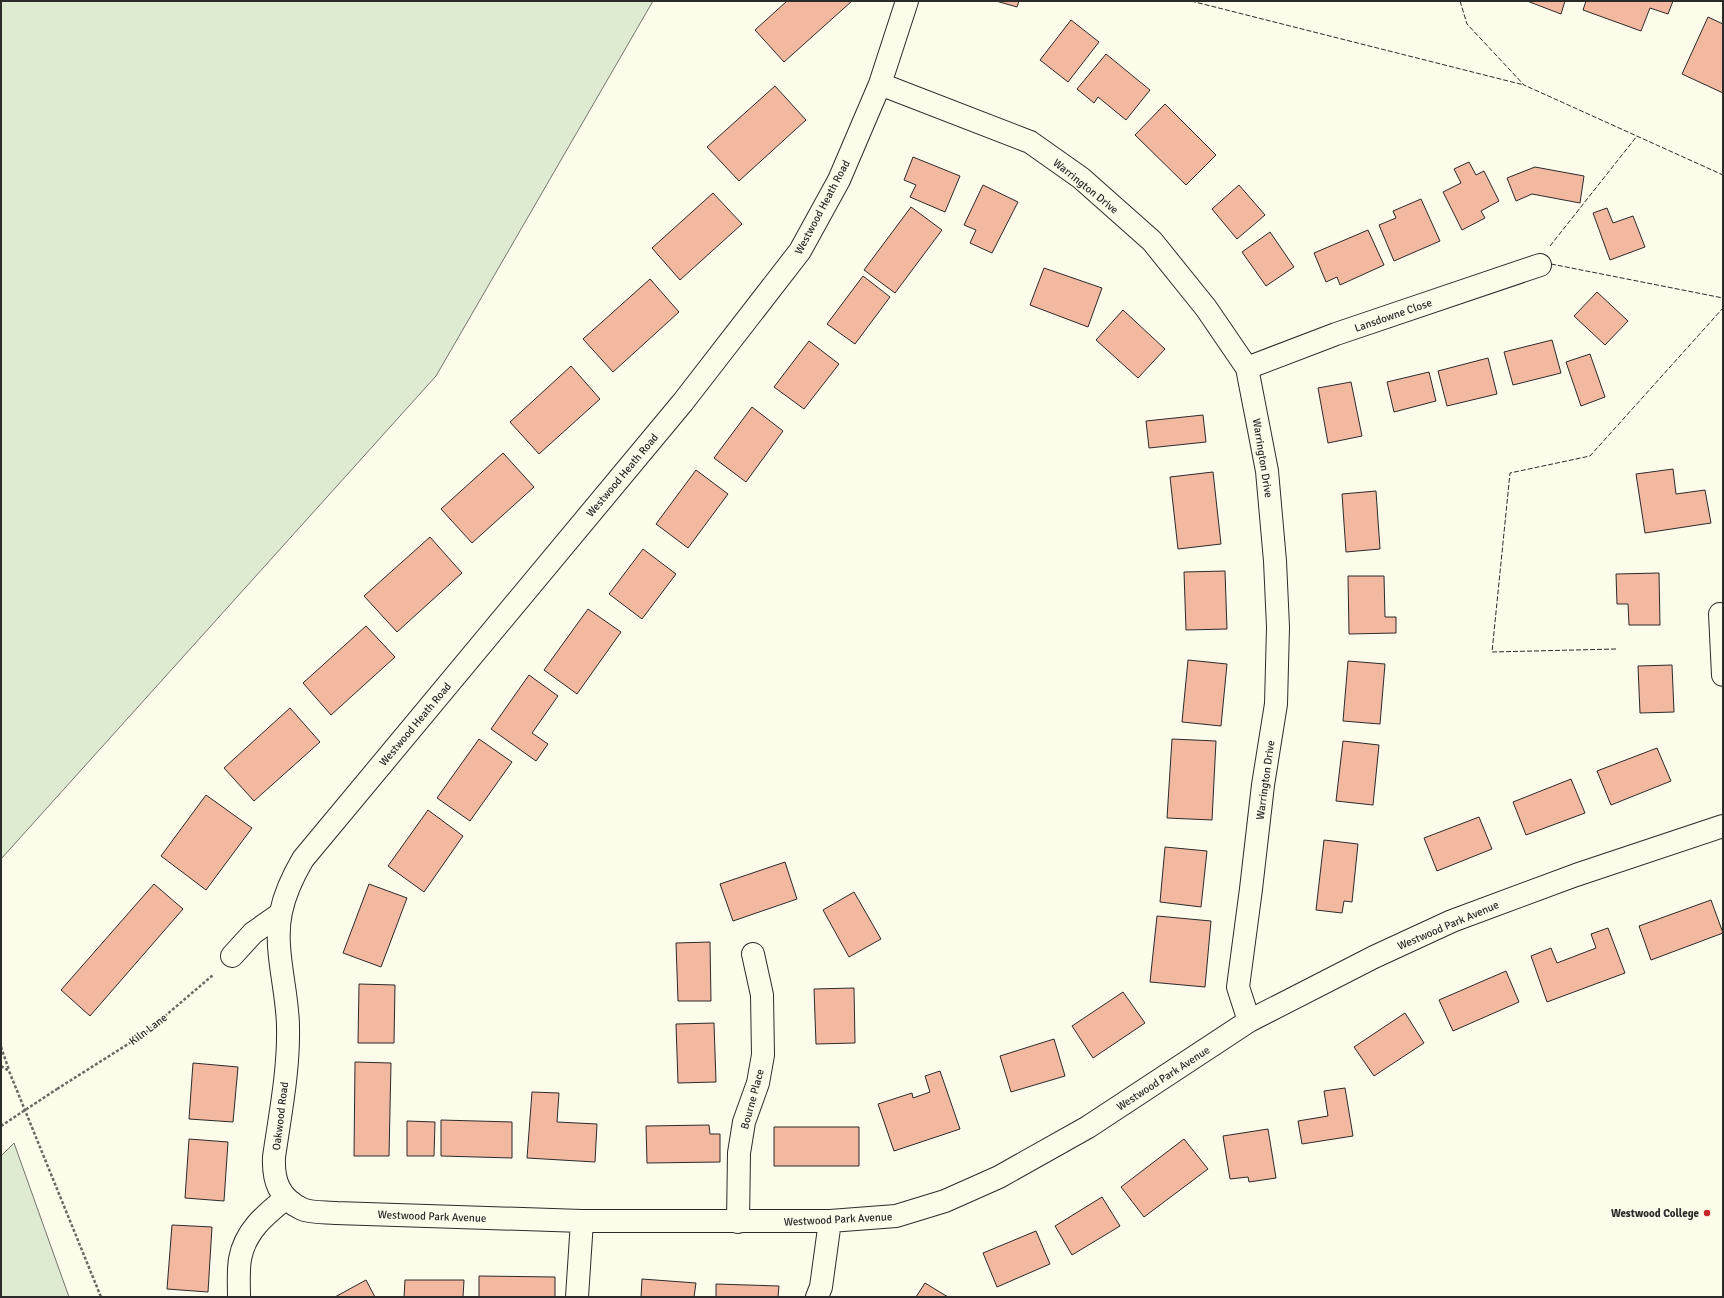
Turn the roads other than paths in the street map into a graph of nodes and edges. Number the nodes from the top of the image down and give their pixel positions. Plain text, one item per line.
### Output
1 (907, 1) edge
2 (880, 84) junction
3 (1540, 265) dead end
4 (1247, 368) junction
5 (1720, 614) dead end
6 (1723, 675) edge
7 (1723, 826) edge
8 (280, 914) junction
9 (753, 954) dead end
10 (232, 956) road end
11 (1249, 1021) junction
12 (286, 1198) junction
13 (582, 1221) junction
14 (830, 1221) junction
15 (738, 1222) junction
16 (239, 1297) edge
17 (577, 1297) edge
18 (817, 1297) edge

1 - 2 street, Westwood Heath Road
2 - 4 street, Warrington Drive
2 - 8 street, Westwood Heath Road
3 - 4 street, Lansdowne Close
4 - 11 street, Warrington Drive
5 - 6 street
7 - 11 street, Westwood Park Avenue
8 - 10 street
8 - 12 street, Oakwood Road
9 - 15 street, Bourne Place
11 - 14 street, Westwood Park Avenue
12 - 13 street, Westwood Park Avenue
12 - 16 street
13 - 15 street, Westwood Park Avenue
13 - 17 street
14 - 15 street, Westwood Park Avenue
14 - 18 street

